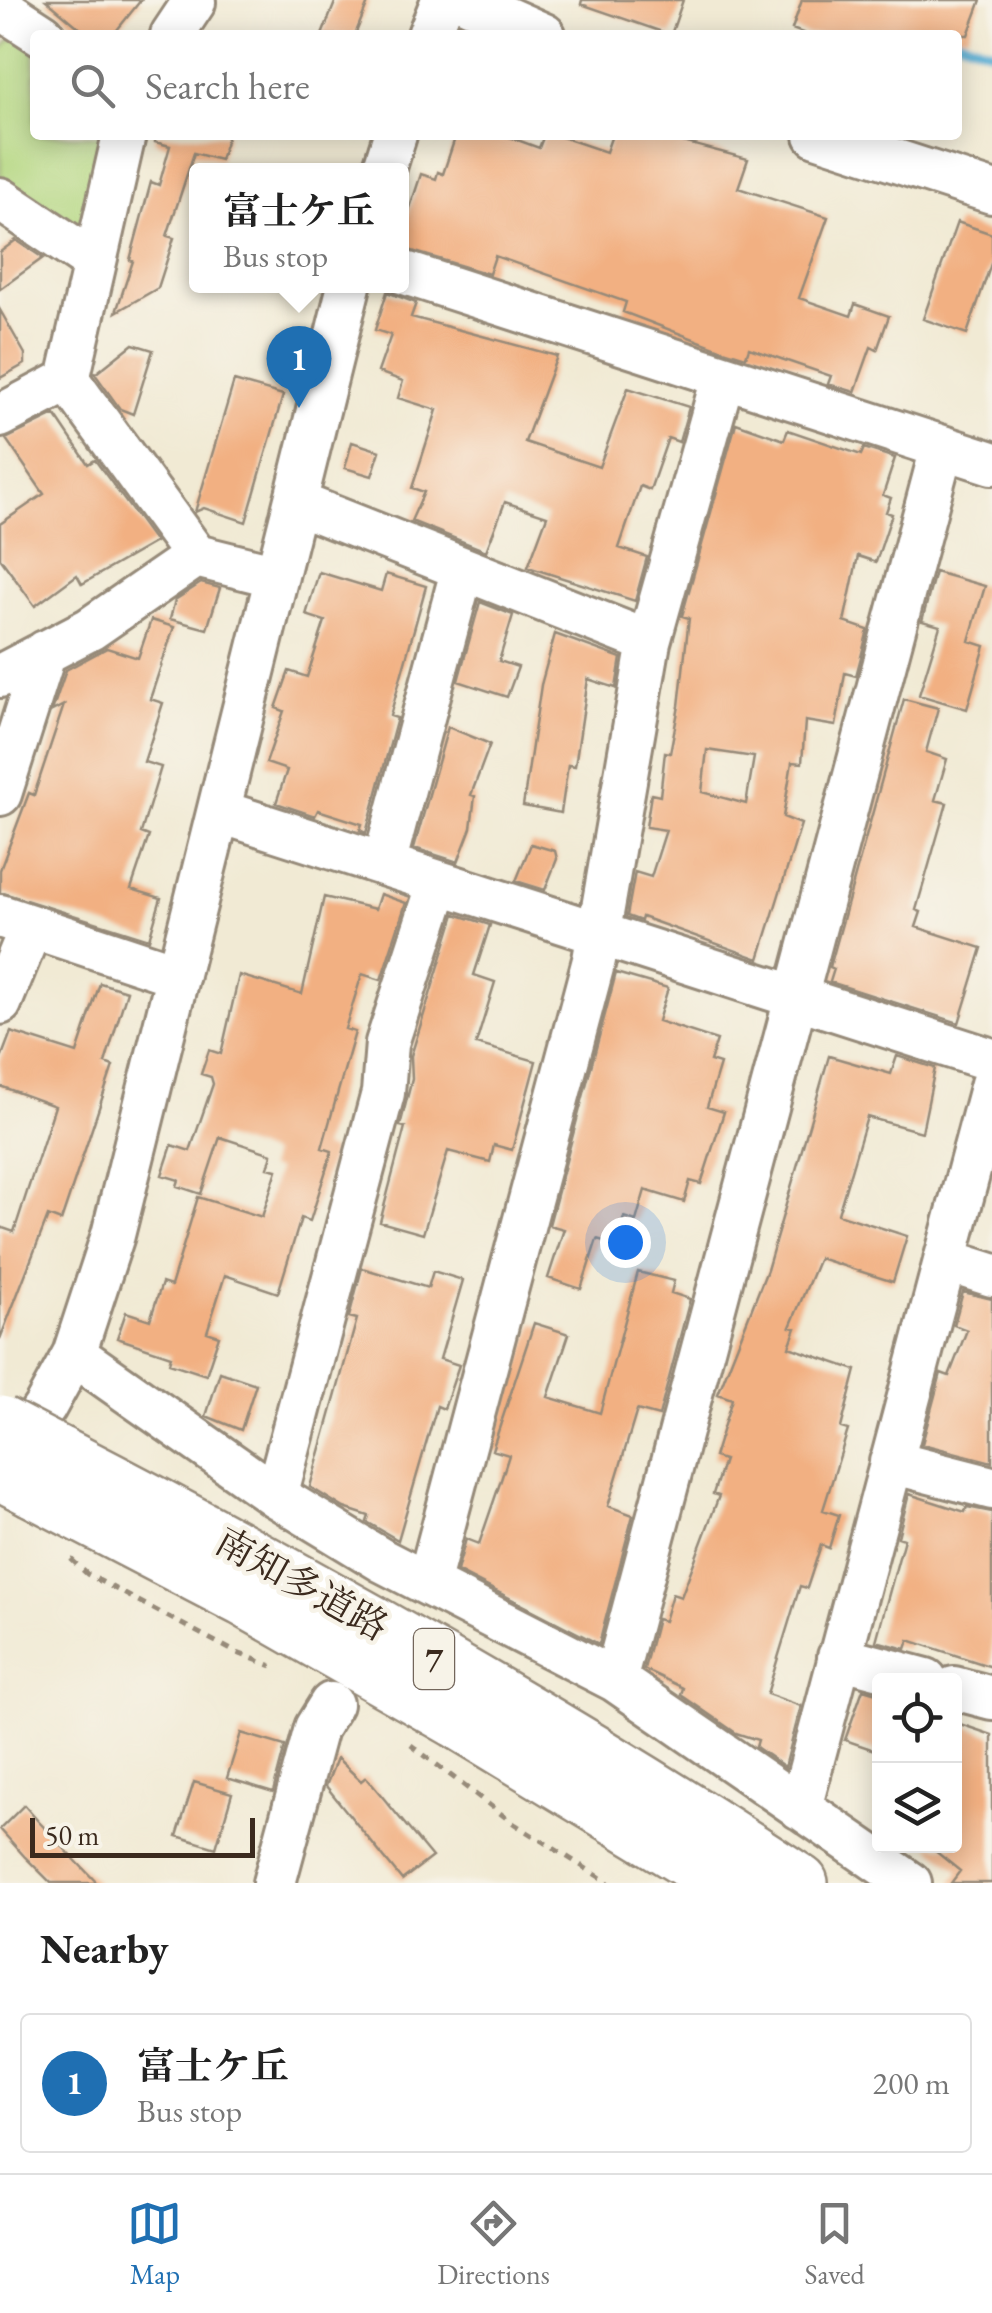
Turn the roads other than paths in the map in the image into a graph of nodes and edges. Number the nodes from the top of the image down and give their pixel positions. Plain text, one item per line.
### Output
1 (444, 0) edge
2 (465, 0) edge
3 (431, 30) edge
4 (533, 30) edge
5 (123, 140) edge
6 (831, 140) edge
7 (992, 192) edge
8 (9, 218) edge
9 (94, 262) junction
10 (409, 274) edge
11 (347, 293) edge
12 (723, 378) junction
13 (68, 380) junction
14 (0, 416) edge
15 (942, 448) junction
16 (992, 463) edge
17 (297, 502) junction
18 (196, 556) junction
19 (462, 571) junction
20 (277, 576) junction
21 (649, 642) junction
22 (45, 652) junction
23 (0, 676) edge
24 (0, 794) edge
25 (221, 812) junction
26 (384, 864) junction
27 (439, 883) junction
28 (15, 922) edge
29 (598, 934) junction
30 (178, 974) junction
31 (796, 996) junction
32 (0, 1003) edge
33 (992, 1060) edge
34 (992, 1084) edge
35 (945, 1260) junction
36 (992, 1275) edge
37 (74, 1354) junction
38 (0, 1424) edge
39 (891, 1462) junction
40 (23, 1472) edge
41 (992, 1488) edge
42 (276, 1496) junction
43 (428, 1584) junction
44 (839, 1657) junction
45 (900, 1673) edge
46 (614, 1680) junction
47 (962, 1690) edge
48 (992, 1698) edge
49 (332, 1704) dead end
50 (800, 1808) junction
51 (274, 1883) edge
52 (726, 1883) edge
53 (800, 1883) edge
54 (910, 1883) edge

1 - 3 street
2 - 4 street
5 - 9 street
6 - 7 street
8 - 9 street
9 - 13 street
10 - 12 street
11 - 17 street
12 - 15 street
12 - 21 street
13 - 14 street
13 - 18 street
15 - 16 street
15 - 31 street
17 - 19 street
17 - 20 street
18 - 20 street
18 - 22 street
19 - 21 street
19 - 26 street
20 - 25 street
21 - 29 street
22 - 23 street
22 - 24 street
25 - 26 street
25 - 30 street
26 - 27 street
27 - 29 street
27 - 42 street
28 - 30 street
28 - 32 street
29 - 31 street
29 - 43 street
30 - 37 street
31 - 33 street
31 - 46 street
34 - 35 street
35 - 36 street
35 - 39 street
37 - 40 street
37 - 42 street
38 - 40 highway, 南知多道路 / 7, bridge
39 - 41 street
39 - 44 street
40 - 52 highway, 南知多道路 / 7
40 - 53 highway, 南知多道路 / 7
42 - 43 street
43 - 46 street
44 - 45 street
44 - 50 street
46 - 50 street
47 - 48 street
49 - 51 street
50 - 54 street

